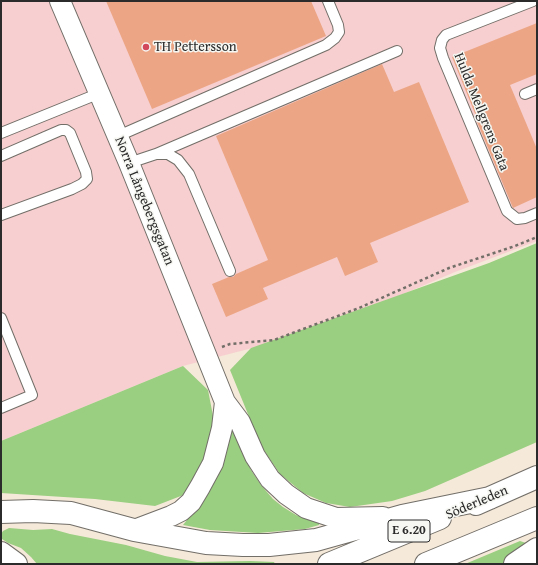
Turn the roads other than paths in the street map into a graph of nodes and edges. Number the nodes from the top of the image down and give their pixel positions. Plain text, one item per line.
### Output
1 (328, 1) edge
2 (533, 1) edge
3 (65, 2) edge
4 (397, 51) dead end
5 (537, 89) edge
6 (100, 93) junction
7 (525, 94) dead end
8 (1, 133) edge
9 (118, 136) junction
10 (156, 154) junction
11 (1, 156) edge
12 (129, 163) junction
13 (537, 213) edge
14 (1, 214) edge
15 (230, 271) dead end
16 (1, 318) edge
17 (225, 402) junction
18 (1, 408) edge
19 (537, 477) edge
20 (490, 498) junction
21 (1, 512) edge
22 (402, 516) junction
23 (537, 518) edge
24 (134, 530) junction
25 (537, 549) edge
26 (1, 553) edge
27 (16, 564) edge
28 (329, 564) edge
29 (426, 564) edge
30 (515, 564) edge

1 - 9 lane
2 - 13 lane, Hulda Mellgrens Gata
3 - 6 street, Norra Långebergsgatan
4 - 10 lane
5 - 7 lane
6 - 8 lane
6 - 9 street, Norra Långebergsgatan
9 - 12 street, Norra Långebergsgatan
10 - 12 lane
10 - 15 lane
11 - 14 lane
12 - 17 street, Norra Långebergsgatan
16 - 18 lane
17 - 22 street, Norra Långebergsgatan
17 - 24 street, Norra Långebergsgatan
19 - 20 highway, Söderleden / E 6.20
20 - 22 highway
20 - 28 highway, Söderleden / E 6.20
21 - 24 highway
22 - 24 highway
23 - 29 highway, E 6.20
25 - 30 highway
26 - 27 highway

